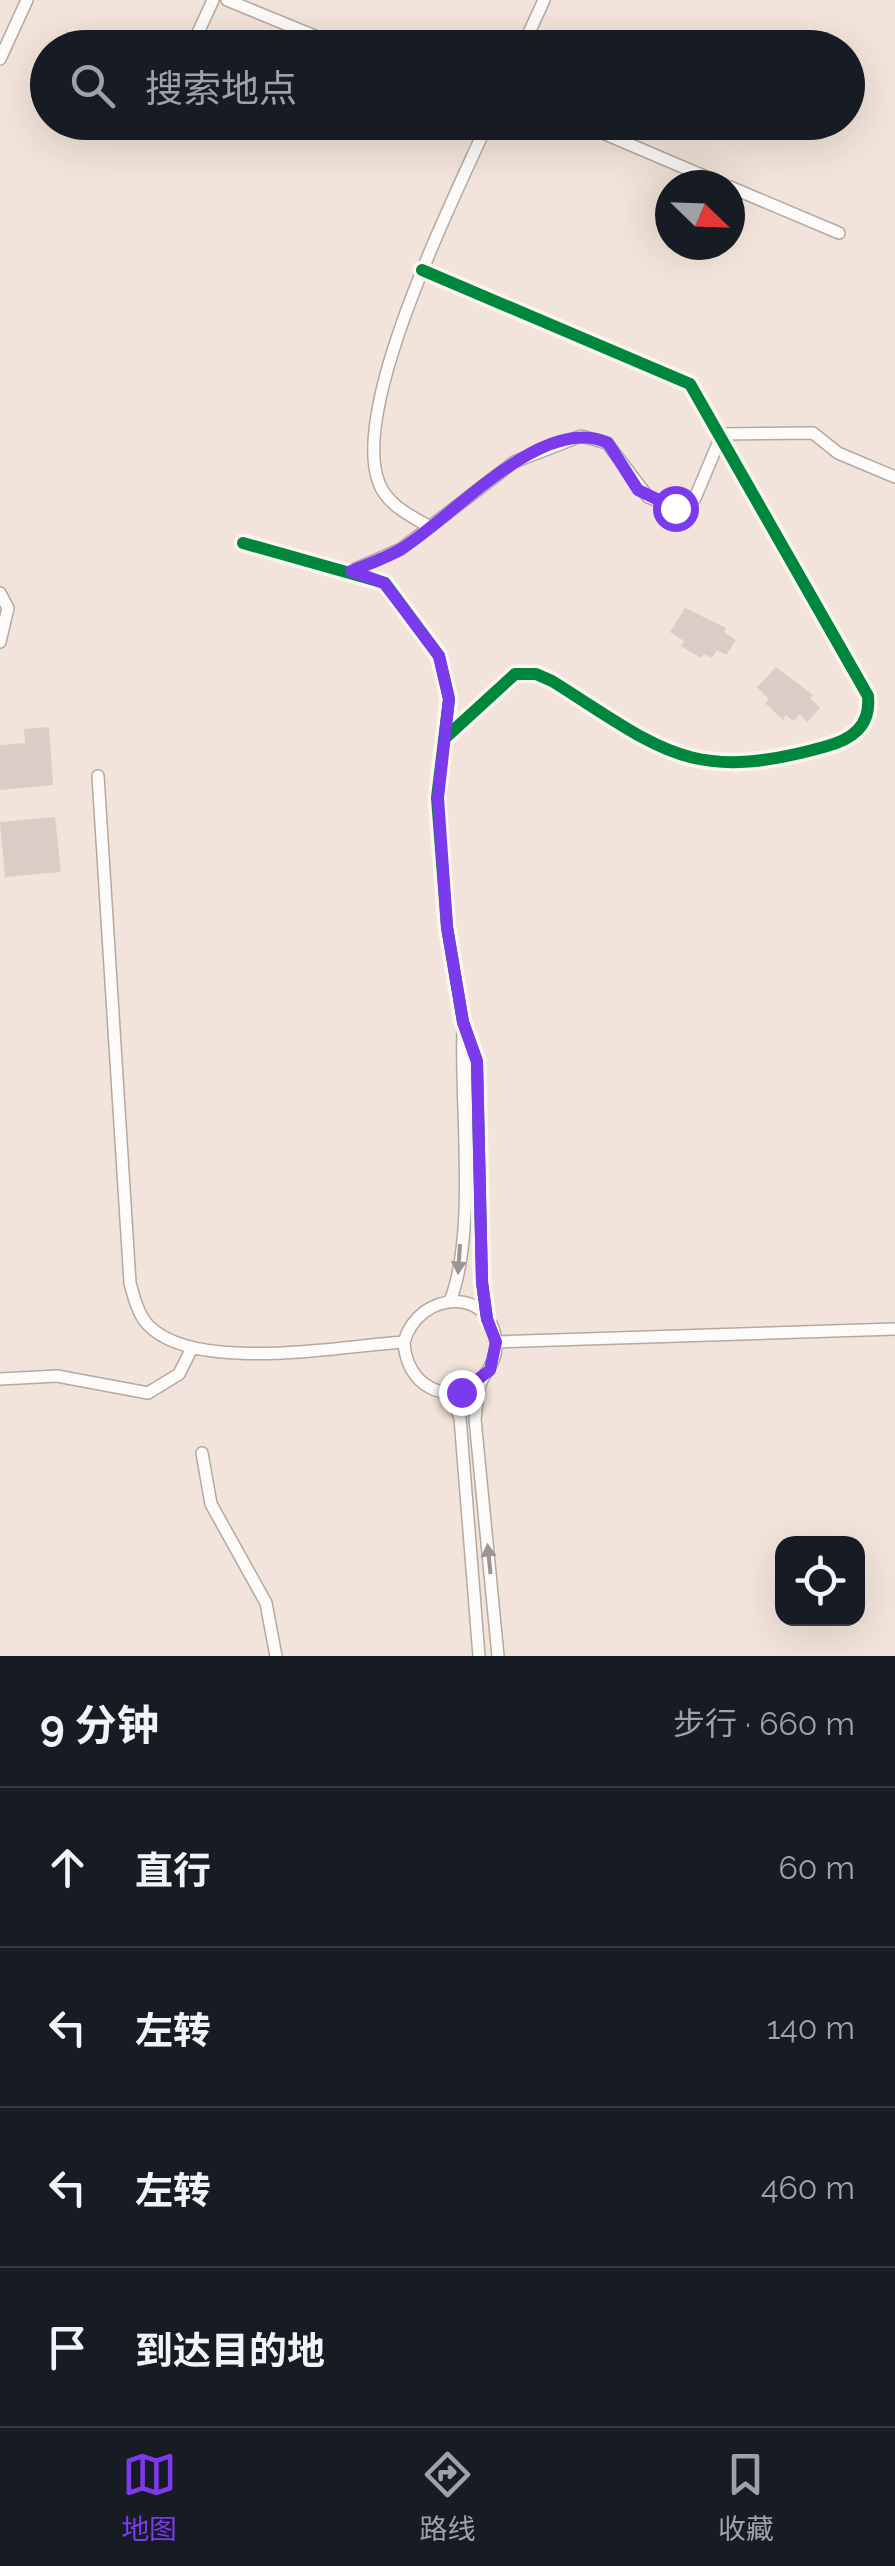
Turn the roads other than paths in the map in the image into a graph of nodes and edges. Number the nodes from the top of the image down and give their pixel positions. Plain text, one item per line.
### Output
1 (27, 0) edge
2 (213, 0) edge
3 (227, 0) edge
4 (544, 0) edge
5 (199, 30) edge
6 (300, 30) edge
7 (530, 30) edge
8 (0, 59) edge
9 (480, 140) edge
10 (619, 140) edge
11 (690, 170) edge
12 (745, 193) edge
13 (839, 233) dead end
14 (422, 270) junction
15 (722, 434) junction
16 (895, 477) edge
17 (430, 527) junction
18 (244, 543) dead end
19 (351, 571) junction
20 (0, 593) edge
21 (0, 642) edge
22 (444, 739) junction
23 (98, 776) dead end
24 (463, 1022) junction
25 (450, 1301) junction
26 (487, 1319) junction
27 (895, 1329) edge
28 (404, 1342) junction
29 (496, 1342) junction
30 (192, 1348) junction
31 (0, 1380) edge
32 (480, 1382) junction
33 (450, 1394) junction
34 (202, 1454) dead end
35 (276, 1656) edge
36 (479, 1656) edge
37 (498, 1656) edge

1 - 8 street
2 - 5 street
3 - 6 street
4 - 7 street
9 - 14 street
10 - 11 street
12 - 13 street
14 - 15 street
14 - 17 street
15 - 16 street
15 - 17 street
15 - 22 street
17 - 19 street
18 - 19 street
19 - 22 street
20 - 21 street
22 - 24 street
23 - 30 street
24 -> 25 street
24 - 26 street
25 - 26 street
25 - 28 street
26 - 29 street
27 - 29 street
28 - 30 street
28 - 33 street
29 - 32 street
30 - 31 street
32 - 33 street
37 -> 32 street
33 - 36 street
34 - 35 street

